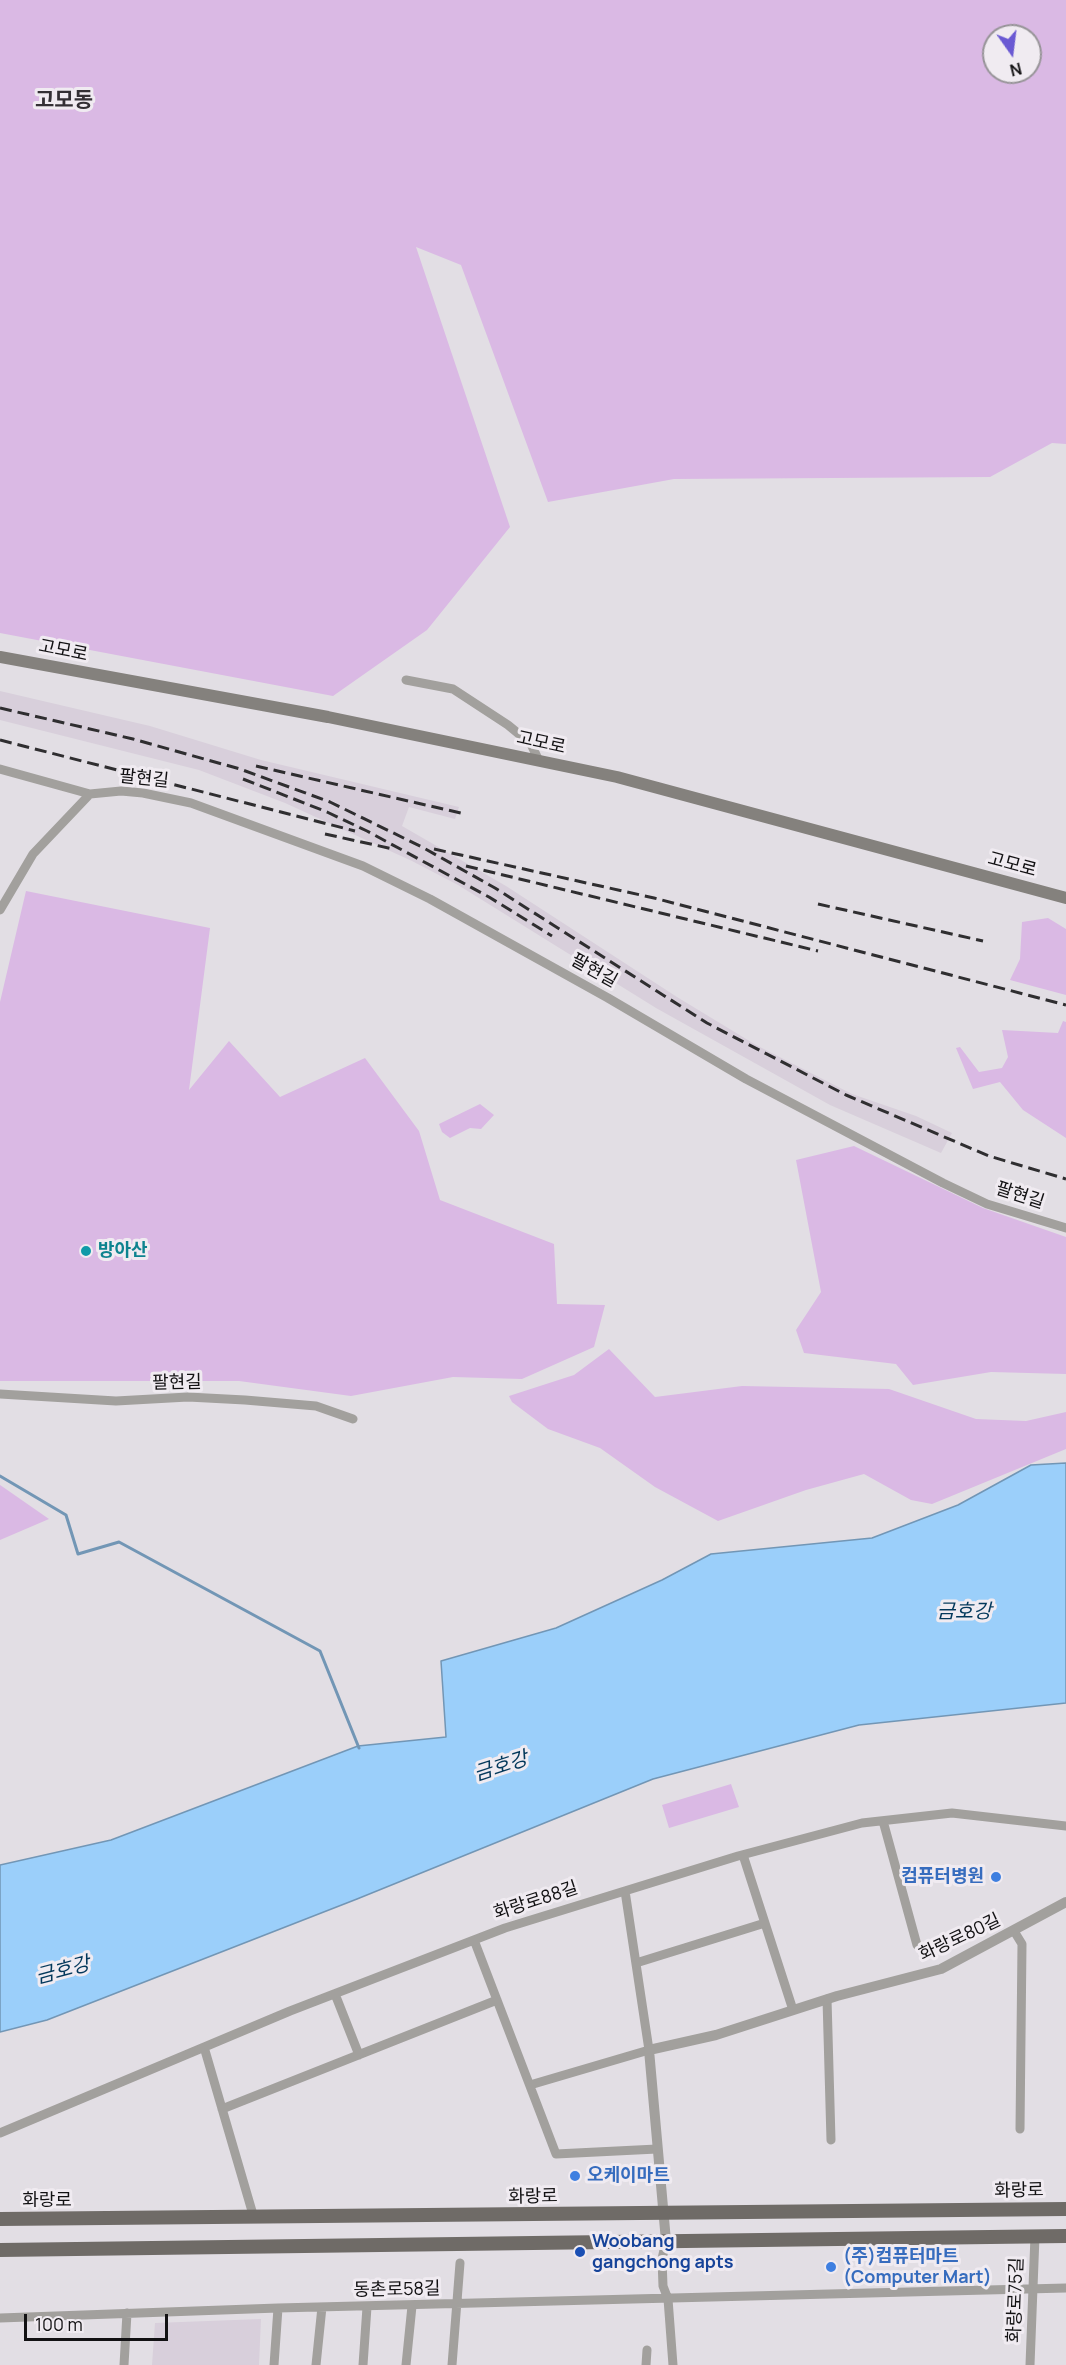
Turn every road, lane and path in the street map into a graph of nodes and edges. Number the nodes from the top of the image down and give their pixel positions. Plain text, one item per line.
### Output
1 (0, 657) edge
2 (406, 680) dead end
3 (539, 761) junction
4 (0, 769) edge
5 (90, 794) junction
6 (1066, 898) edge
7 (0, 910) edge
8 (1066, 1228) edge
9 (0, 1394) edge
10 (352, 1419) dead end
11 (883, 1821) junction
12 (1066, 1826) edge
13 (743, 1855) junction
14 (625, 1891) junction
15 (1066, 1902) edge
16 (765, 1923) junction
17 (1014, 1931) junction
18 (474, 1940) junction
19 (917, 1945) dead end
20 (636, 1963) junction
21 (335, 1994) junction
22 (827, 1999) junction
23 (497, 2000) junction
24 (793, 2010) junction
25 (204, 2047) junction
26 (649, 2050) junction
27 (359, 2055) junction
28 (530, 2085) junction
29 (222, 2109) junction
30 (1020, 2129) dead end
31 (0, 2133) edge
32 (831, 2140) dead end
33 (657, 2149) junction
34 (1066, 2209) edge
35 (664, 2213) junction
36 (254, 2218) junction
37 (0, 2219) edge
38 (1035, 2236) junction
39 (1066, 2236) edge
40 (666, 2241) junction
41 (0, 2250) edge
42 (460, 2263) dead end
43 (1066, 2288) edge
44 (1033, 2289) junction
45 (668, 2299) junction
46 (456, 2305) junction
47 (412, 2306) junction
48 (322, 2307) junction
49 (368, 2307) junction
50 (278, 2308) junction
51 (127, 2313) junction
52 (0, 2318) edge
53 (646, 2350) dead end
54 (124, 2365) edge
55 (274, 2365) edge
56 (316, 2365) edge
57 (363, 2365) edge
58 (406, 2365) edge
59 (452, 2365) edge
60 (646, 2365) edge
61 (674, 2365) edge
62 (1030, 2365) edge

1 - 3 main road, 고모로
2 - 3 street
3 - 6 main road, 고모로
4 - 5 street, 팔현길
5 - 7 street
5 - 8 street, 팔현길
9 - 10 street, 팔현길
11 - 12 street, 화랑로88길
11 - 13 street, 화랑로88길
11 - 19 street
13 - 14 street, 화랑로88길
13 - 16 street
14 - 18 street, 화랑로88길
14 - 20 street
15 - 17 street, 화랑로80길
16 - 20 street
16 - 24 street
17 - 22 street, 화랑로80길
17 - 30 street
18 - 21 street, 화랑로88길
18 - 23 street
20 - 26 street
21 - 25 street, 화랑로88길
21 - 27 street
22 - 24 street, 화랑로80길
22 - 32 street
23 - 27 street
23 - 28 street
24 - 26 street, 화랑로80길
25 - 29 street
25 - 31 street, 화랑로88길
26 - 28 street, 화랑로80길
26 - 33 street
27 - 29 street
28 - 33 street
29 - 36 street
33 - 35 street
34 - 35 main road, 화랑로
35 - 36 main road, 화랑로
35 - 40 street
36 - 37 main road, 화랑로
38 - 39 main road
38 - 40 main road
38 - 44 street, 화랑로75길
40 - 41 main road
40 - 45 street
42 - 46 street
43 - 44 street
44 - 45 street
44 - 62 street, 화랑로75길
45 - 46 street
45 - 61 street
46 - 47 street, 동촌로58길
46 - 59 street, 동촌로58길
47 - 49 street, 동촌로58길
47 - 58 street
48 - 49 street, 동촌로58길
48 - 50 street, 동촌로58길
48 - 56 street
49 - 57 street
50 - 51 street, 동촌로58길
50 - 55 street
51 - 52 street, 동촌로58길
51 - 54 street
53 - 60 street

